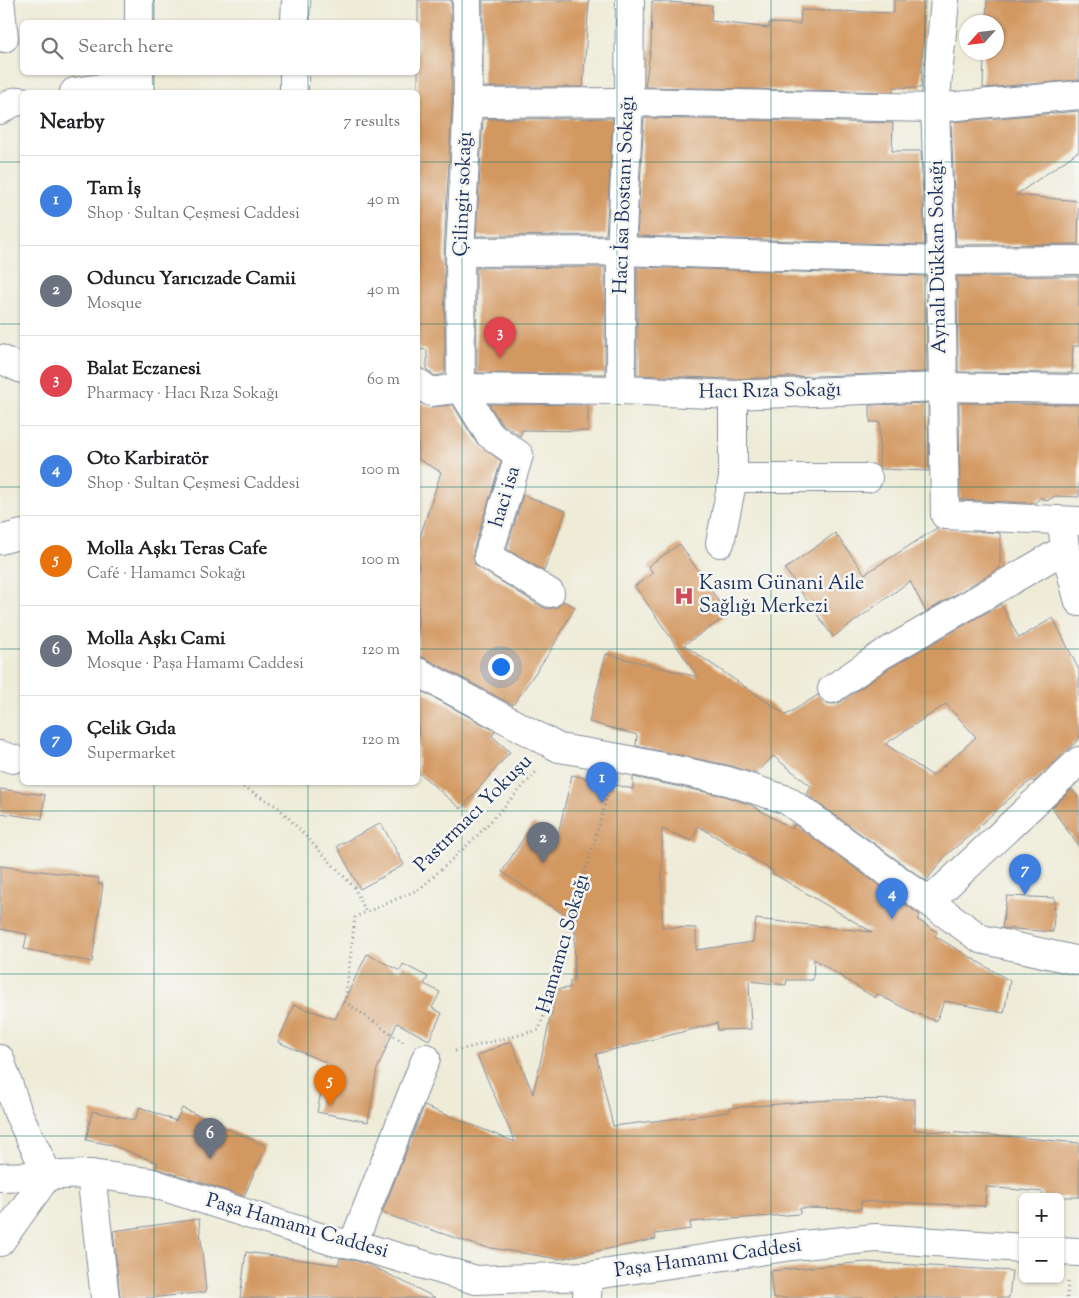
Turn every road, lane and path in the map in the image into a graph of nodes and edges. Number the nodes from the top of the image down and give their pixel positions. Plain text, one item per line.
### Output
1 (0, 0) edge
2 (139, 0) edge
3 (296, 0) edge
4 (467, 0) edge
5 (630, 0) edge
6 (945, 0) edge
7 (139, 20) edge
8 (295, 20) edge
9 (4, 38) dead end
10 (294, 75) edge
11 (139, 82) edge
12 (87, 90) edge
13 (294, 90) edge
14 (1079, 95) edge
15 (20, 101) edge
16 (629, 102) junction
17 (468, 103) junction
18 (935, 108) junction
19 (0, 110) edge
20 (621, 250) junction
21 (460, 252) junction
22 (1079, 260) edge
23 (940, 261) junction
24 (0, 359) edge
25 (20, 368) edge
26 (420, 384) edge
27 (942, 387) junction
28 (461, 388) junction
29 (1079, 389) edge
30 (621, 390) junction
31 (733, 395) junction
32 (733, 478) junction
33 (868, 478) dead end
34 (1070, 520) edge
35 (20, 535) edge
36 (0, 540) edge
37 (720, 543) dead end
38 (1065, 549) junction
39 (550, 593) dead end
40 (1079, 602) edge
41 (420, 673) edge
42 (832, 689) dead end
43 (559, 748) junction
44 (619, 758) junction
45 (1079, 761) edge
46 (240, 785) edge
47 (930, 901) junction
48 (366, 912) junction
49 (1079, 961) edge
50 (426, 1058) junction
51 (0, 1059) edge
52 (91, 1174) junction
53 (48, 1175) junction
54 (0, 1177) edge
55 (0, 1242) edge
56 (353, 1244) junction
57 (1019, 1248) edge
58 (1064, 1251) edge
59 (1079, 1252) edge
60 (588, 1287) edge
61 (473, 1289) edge
62 (105, 1298) edge

1 - 9 street
2 - 7 street
3 - 8 street
4 - 17 street, Çilingir sokağı
5 - 16 street, Hacı İsa Bostanı Sokağı
6 - 18 street, Aynalı Dükkan Sokağı
10 - 13 street
11 - 12 street
14 - 18 street
15 - 19 street
16 - 17 street
16 - 18 street
16 - 20 street, Hacı İsa Bostanı Sokağı
17 - 21 street, Çilingir sokağı
18 - 23 street, Aynalı Dükkan Sokağı
20 - 21 street
20 - 23 street
20 - 30 street, Hacı İsa Bostanı Sokağı
21 - 28 street, Çilingir sokağı
22 - 23 street
23 - 27 street, Aynalı Dükkan Sokağı
24 - 25 street
26 - 28 street, Hacı Rıza Sokağı
27 - 29 street, Hacı Rıza Sokağı
27 - 31 street, Hacı Rıza Sokağı
27 - 34 street, Aynalı Dükkan Sokağı
28 - 30 street, Hacı Rıza Sokağı
28 - 39 street, haci isa
30 - 31 street, Hacı Rıza Sokağı
31 - 32 street
32 - 33 street
32 - 37 street
34 - 38 street
35 - 36 street
38 - 40 street
38 - 42 street
41 - 43 street
43 - 44 street
43 - 48 path, Pastırmacı Yokuşu
44 - 47 street
44 - 50 path, Hamamcı Sokağı
45 - 47 street
46 - 48 path
47 - 49 street
48 - 50 path
50 - 56 street
51 - 53 street
52 - 53 street, Paşa Hamamı Caddesi
52 - 56 street, Paşa Hamamı Caddesi
52 - 62 street
53 - 54 street, Paşa Hamamı Caddesi
53 - 55 street
56 - 61 street, Paşa Hamamı Caddesi
57 - 60 street, Paşa Hamamı Caddesi
58 - 59 street
60 - 61 street, Paşa Hamamı Caddesi

